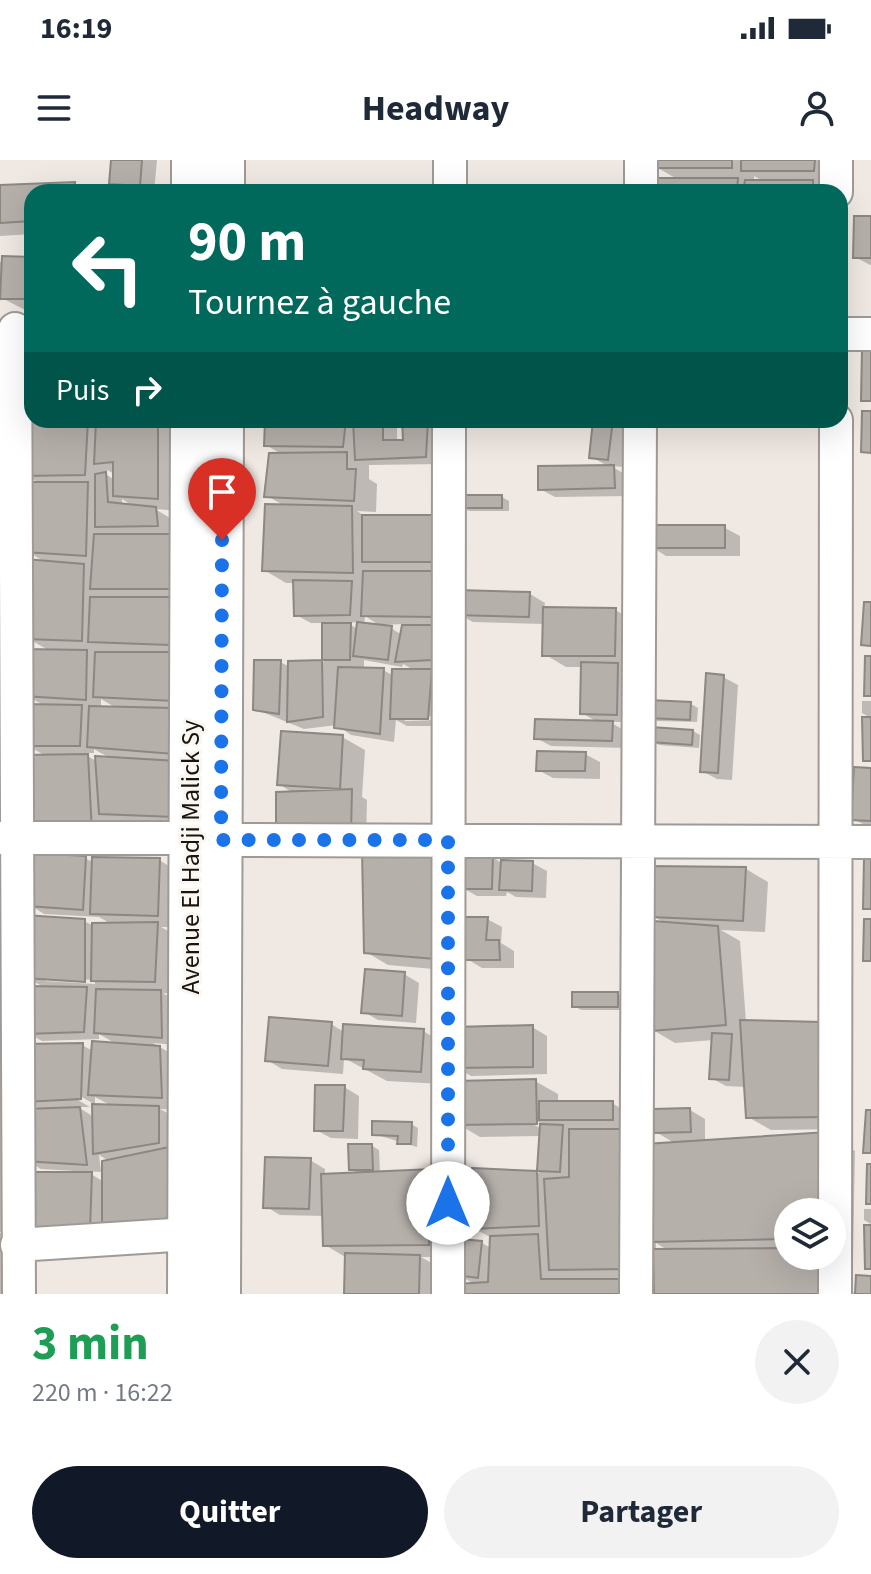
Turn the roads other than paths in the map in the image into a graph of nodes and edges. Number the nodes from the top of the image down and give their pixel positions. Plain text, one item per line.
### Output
1 (192, 160) edge
2 (224, 160) edge
3 (450, 160) edge
4 (641, 160) edge
5 (836, 160) edge
6 (192, 184) edge
7 (224, 184) edge
8 (450, 184) edge
9 (641, 184) edge
10 (836, 184) edge
11 (16, 329) edge
12 (848, 334) edge
13 (871, 334) edge
14 (191, 428) edge
15 (223, 428) edge
16 (449, 428) edge
17 (640, 428) edge
18 (836, 428) edge
19 (8, 838) edge
20 (206, 839) junction
21 (448, 840) junction
22 (638, 841) junction
23 (836, 842) junction
24 (871, 842) edge
25 (189, 1234) junction
26 (17, 1245) junction
27 (19, 1294) edge
28 (188, 1294) edge
29 (220, 1294) edge
30 (448, 1294) edge
31 (636, 1294) edge
32 (835, 1294) edge

1 - 6 street
2 - 7 street
3 - 8 street
4 - 9 street
5 - 10 street
11 - 19 street
12 - 13 street
14 - 20 street, Avenue El Hadji Malick Sy
15 - 20 street, Avenue El Hadji Malick Sy
16 - 21 street
17 - 22 street
18 - 23 street
19 - 20 street
19 - 26 street
20 - 21 street
20 - 25 street, Avenue El Hadji Malick Sy
20 - 29 street, Avenue El Hadji Malick Sy
21 - 22 street
21 - 30 street
22 - 23 street
22 - 31 street
23 - 24 street
23 - 32 street
25 - 26 street
25 - 28 street, Avenue El Hadji Malick Sy
26 - 27 street

